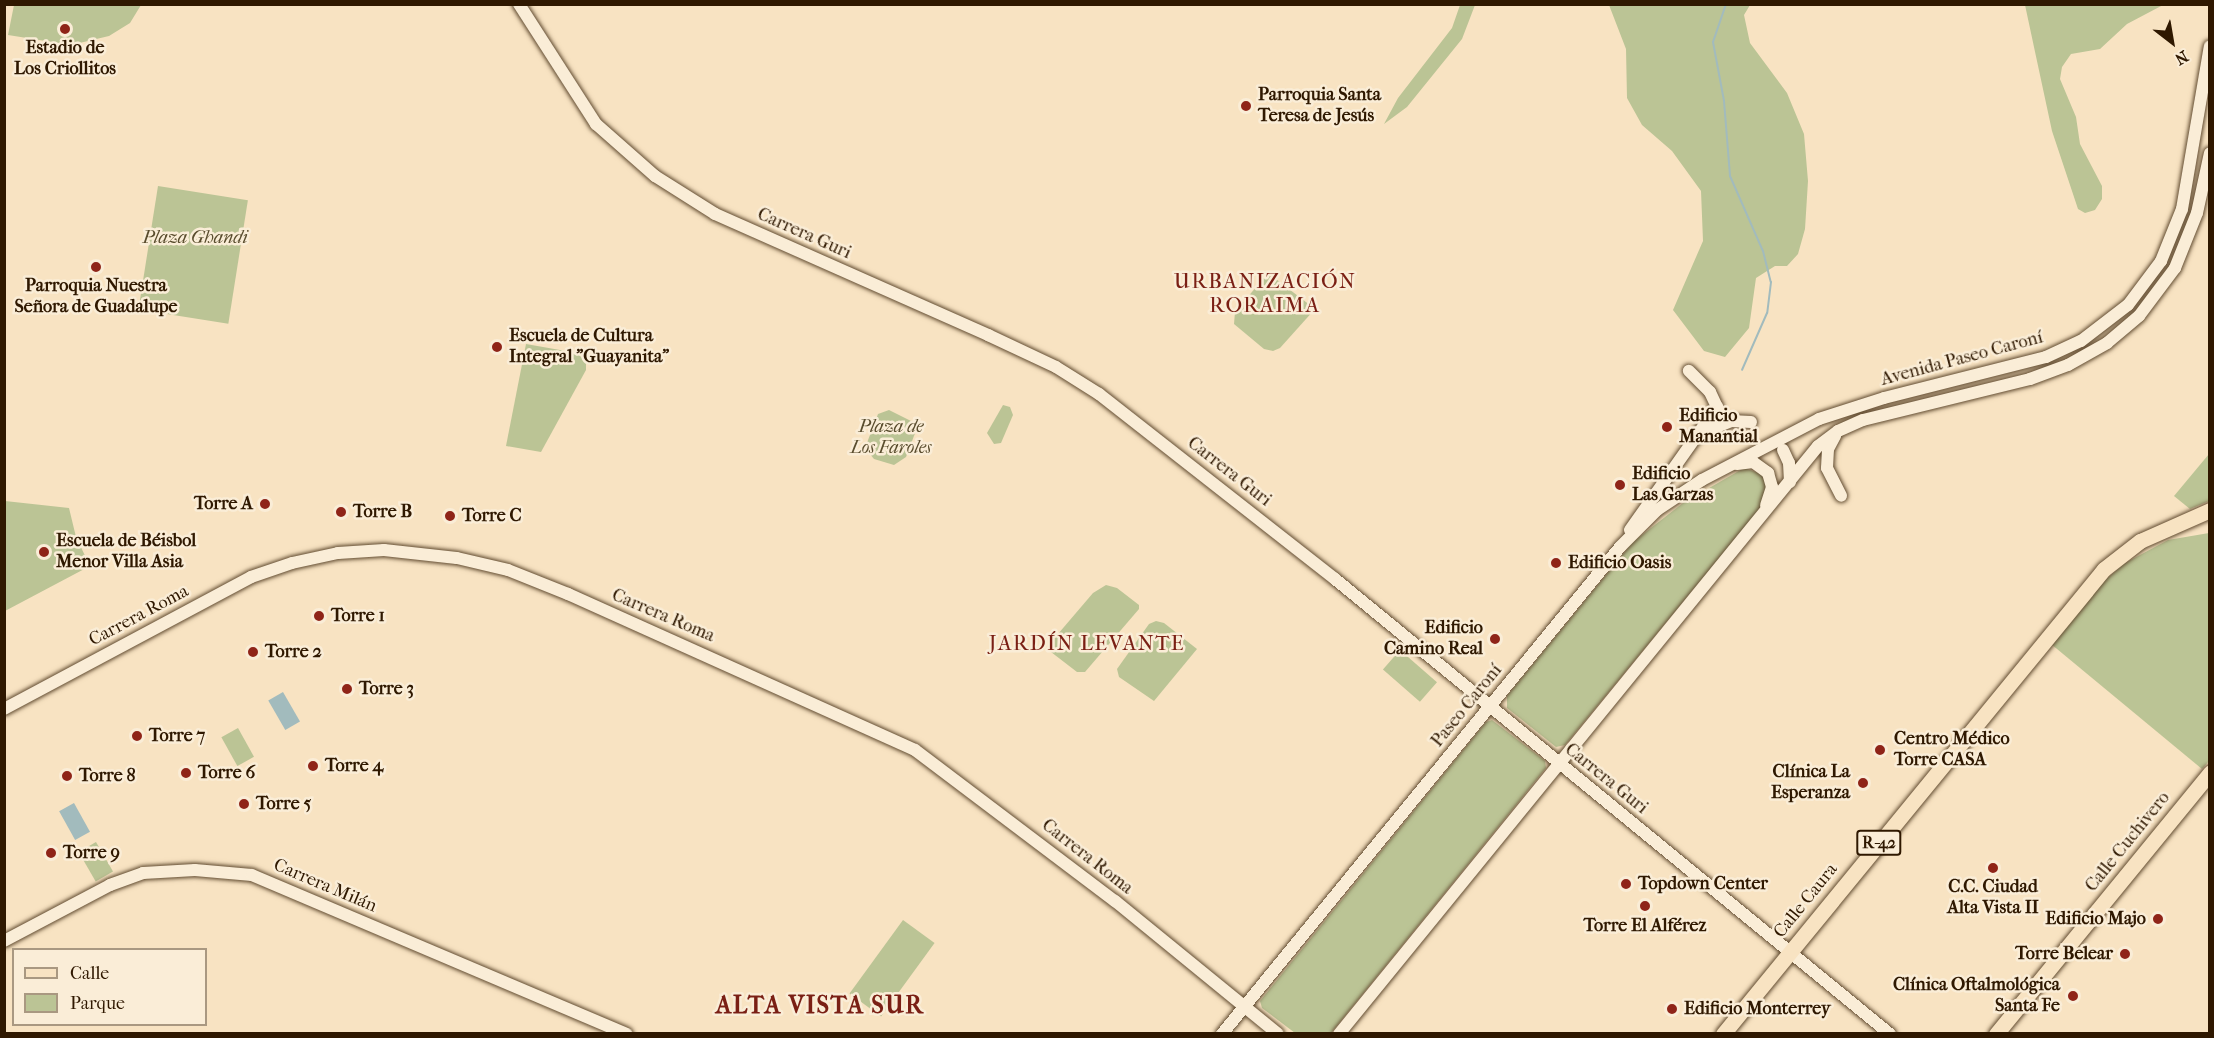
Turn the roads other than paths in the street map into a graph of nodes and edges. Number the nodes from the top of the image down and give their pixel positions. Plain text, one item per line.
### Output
1 (519, 4) edge
2 (2210, 46) edge
3 (2210, 153) edge
4 (1689, 371) dead end
5 (1751, 422) dead end
6 (1839, 431) junction
7 (1699, 435) junction
8 (1779, 446) junction
9 (1727, 466) junction
10 (1790, 482) junction
11 (1841, 496) dead end
12 (2210, 510) edge
13 (1759, 520) junction
14 (2210, 522) edge
15 (2166, 529) junction
16 (1620, 547) junction
17 (1488, 708) junction
18 (4, 709) edge
19 (1559, 765) junction
20 (2210, 772) edge
21 (1581, 783) junction
22 (1538, 789) junction
23 (4, 941) edge
24 (1790, 952) junction
25 (1244, 1006) junction
26 (627, 1034) edge
27 (1222, 1034) edge
28 (1278, 1034) edge
29 (1339, 1034) edge
30 (1723, 1034) edge
31 (1890, 1034) edge
32 (1996, 1034) edge

1 - 17 street, Carrera Guri
2 - 8 street, Avenida Paseo Caroní
3 - 6 street, Avenida Paseo Caroní
4 - 7 street
5 - 7 street
6 - 10 street, Avenida Paseo Caroní
6 - 11 street
7 - 16 street
8 - 9 street, Paseo Caroní
8 - 10 street
9 - 13 street
9 - 16 street, Paseo Caroní
10 - 13 street
12 - 15 main road, R-42
13 - 19 street
14 - 15 main road
15 - 24 main road, Calle Caura / R-42
16 - 17 street, Paseo Caroní
17 - 19 street, Carrera Guri
17 - 25 street, Paseo Caroní
18 - 25 street, Carrera Roma
19 - 21 street, Carrera Guri
19 - 22 street
20 - 32 main road, Calle Cuchivero
21 - 22 street
21 - 24 street, Carrera Guri
22 - 29 street
23 - 26 street, Carrera Milán
24 - 30 main road, Calle Caura / R-42
24 - 31 street, Carrera Guri
25 - 27 street, Paseo Caroní
25 - 28 street, Carrera Roma

